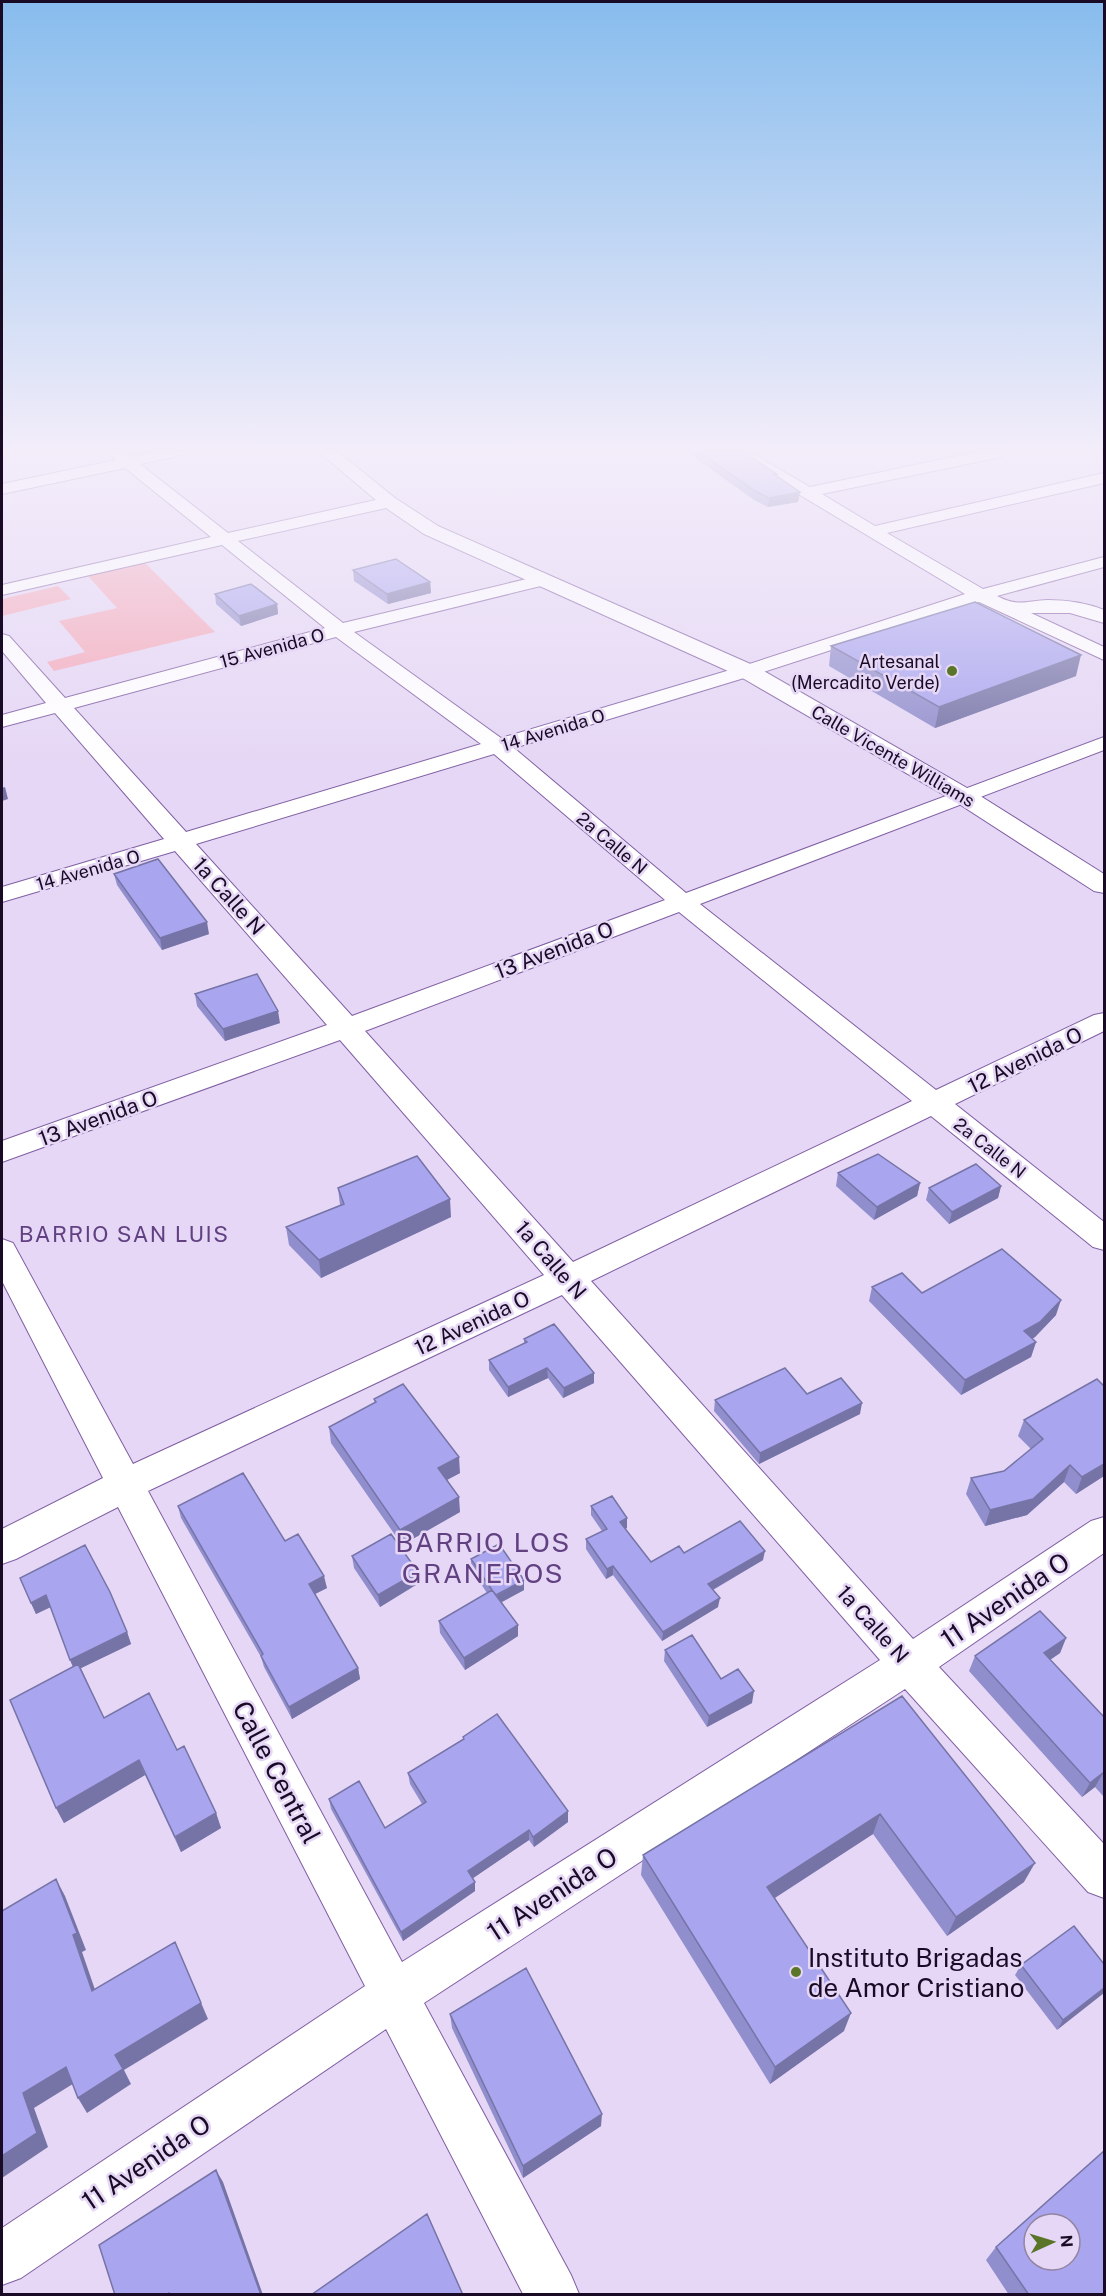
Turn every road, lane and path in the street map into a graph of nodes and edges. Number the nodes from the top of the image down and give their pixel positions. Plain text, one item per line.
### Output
1 (141, 559) edge
2 (252, 559) edge
3 (496, 559) edge
4 (918, 559) edge
5 (1104, 562) edge
6 (543, 580) junction
7 (2, 590) edge
8 (981, 596) junction
9 (1012, 610) junction
10 (1104, 617) edge
11 (339, 630) junction
12 (2, 639) edge
13 (1104, 654) edge
14 (747, 671) junction
15 (60, 706) junction
16 (2, 720) edge
17 (1104, 742) edge
18 (498, 746) junction
19 (965, 797) junction
20 (182, 842) junction
21 (1104, 885) edge
22 (2, 895) edge
23 (682, 902) junction
24 (1104, 1021) edge
25 (346, 1028) junction
26 (935, 1104) junction
27 (2, 1152) edge
28 (1104, 1239) edge
29 (2, 1251) edge
30 (568, 1278) junction
31 (125, 1485) junction
32 (1104, 1533) edge
33 (2, 1547) edge
34 (909, 1664) junction
35 (1104, 1876) edge
36 (394, 1995) junction
37 (2, 2259) edge
38 (552, 2295) edge

1 - 7 street
2 - 11 street, 2a Calle N
3 - 6 main road, Calle Vicente Williams
4 - 8 street
5 - 8 street, 14 Avenida O
6 - 11 street, 15 Avenida O
6 - 14 main road, Calle Vicente Williams
8 - 9 street
8 - 14 street, 14 Avenida O
9 - 10 street
9 - 13 street
11 - 15 street, 15 Avenida O
11 - 18 street, 2a Calle N
12 - 15 street, 1a Calle N
14 - 18 street, 14 Avenida O
14 - 19 main road, Calle Vicente Williams
15 - 16 street, 15 Avenida O
15 - 20 street, 1a Calle N
17 - 19 street, 13 Avenida O
18 - 20 street, 14 Avenida O
18 - 23 street, 2a Calle N
19 - 21 main road, Calle Vicente Williams
19 - 23 street, 13 Avenida O
20 - 22 street, 14 Avenida O
20 - 25 street, 1a Calle N
23 - 25 street, 13 Avenida O
23 - 26 street, 2a Calle N
24 - 26 street, 12 Avenida O
25 - 27 street, 13 Avenida O
25 - 30 street, 1a Calle N
26 - 28 street, 2a Calle N
26 - 30 street, 12 Avenida O
29 - 31 street, Calle Central
30 - 31 street, 12 Avenida O
30 - 34 street, 1a Calle N
31 - 33 street, 12 Avenida O
31 - 36 street, Calle Central
32 - 34 street, 11 Avenida O
34 - 35 street, 1a Calle N
34 - 36 street, 11 Avenida O
36 - 37 street, 11 Avenida O
36 - 38 street, Calle Central

